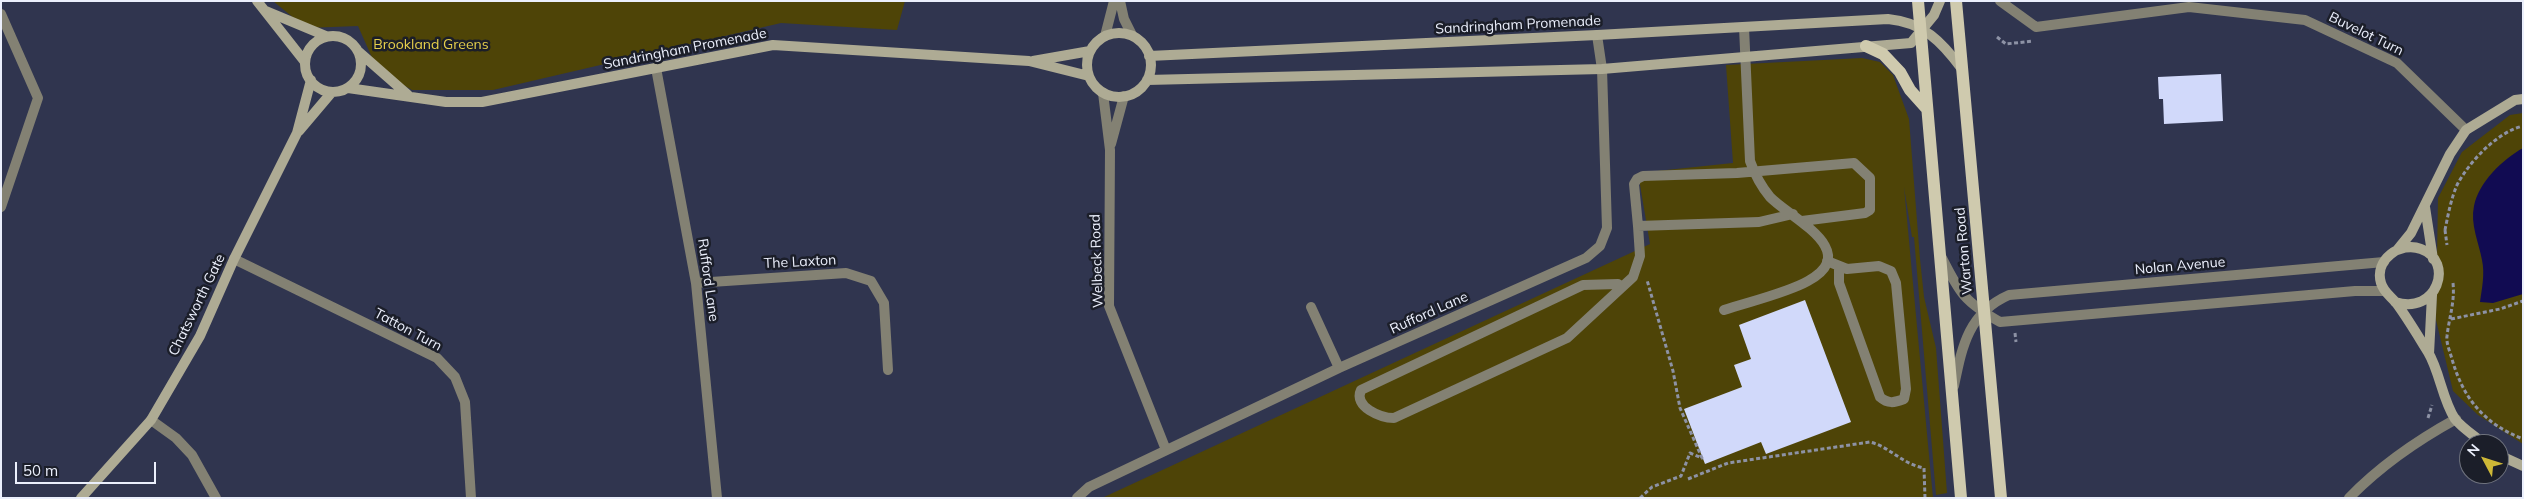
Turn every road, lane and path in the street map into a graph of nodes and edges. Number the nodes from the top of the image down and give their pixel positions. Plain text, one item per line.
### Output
1 (257, 1) edge
2 (1114, 1) edge
3 (1120, 1) edge
4 (1918, 1) edge
5 (1940, 1) edge
6 (1956, 1) edge
7 (2000, 1) edge
8 (265, 10) junction
9 (1, 14) edge
10 (1744, 27) junction
11 (1922, 30) junction
12 (1132, 35) junction
13 (1597, 35) junction
14 (326, 36) junction
15 (1105, 36) junction
16 (1997, 38) dead end
17 (2035, 40) dead end
18 (1866, 46) junction
19 (1090, 51) junction
20 (359, 52) junction
21 (1149, 56) junction
22 (1746, 56) junction
23 (1029, 61) junction
24 (306, 62) junction
25 (656, 68) junction
26 (1602, 69) junction
27 (1962, 69) junction
28 (1088, 76) junction
29 (311, 80) junction
30 (1146, 80) junction
31 (348, 88) junction
32 (332, 92) junction
33 (1103, 93) junction
34 (409, 96) junction
35 (1124, 96) junction
36 (2523, 99) edge
37 (1927, 109) junction
38 (2523, 126) edge
39 (2466, 130) junction
40 (296, 133) junction
41 (1110, 150) junction
42 (1754, 172) junction
43 (1, 207) edge
44 (2425, 207) junction
45 (1793, 214) junction
46 (1802, 221) junction
47 (1638, 226) junction
48 (2445, 230) junction
49 (2430, 234) junction
50 (2448, 248) dead end
51 (2398, 249) junction
52 (1940, 255) junction
53 (234, 259) junction
54 (2433, 259) junction
55 (1827, 261) junction
56 (2384, 262) junction
57 (1839, 266) junction
58 (1635, 270) junction
59 (2452, 274) dead end
60 (696, 283) junction
61 (1622, 287) junction
62 (2384, 291) junction
63 (2432, 295) junction
64 (2523, 301) edge
65 (2395, 302) junction
66 (1311, 307) dead end
67 (1724, 310) dead end
68 (1984, 313) junction
69 (2451, 319) junction
70 (2429, 354) junction
71 (1339, 368) junction
72 (888, 370) dead end
73 (1952, 396) junction
74 (2456, 419) junction
75 (151, 420) junction
76 (2473, 434) edge
77 (2523, 440) edge
78 (1166, 450) junction
79 (2509, 459) edge
80 (2523, 466) edge
81 (1688, 479) dead end
82 (81, 498) edge
83 (216, 498) edge
84 (471, 498) edge
85 (717, 498) edge
86 (1077, 498) edge
87 (1640, 498) edge
88 (1925, 498) edge
89 (1961, 498) edge
90 (2001, 498) edge
91 (2349, 498) edge

1 - 8 street
2 - 15 street
3 - 12 street
4 - 11 main road, Warton Road
5 - 11 street
6 - 27 main road, Warton Road
7 - 39 street, Buvelot Turn
8 - 14 street
8 - 24 street
9 - 43 street
10 - 11 street, Sandringham Promenade
10 - 13 street, Sandringham Promenade
10 - 22 street
11 - 18 street
11 - 27 street, Sandringham Promenade
11 - 37 main road, Warton Road
12 - 15 street
12 - 21 street
13 - 21 street, Sandringham Promenade
13 - 26 street, Rufford Lane
14 - 20 street
14 - 24 street
15 - 19 street
16 - 17 path
18 - 22 street
18 - 37 main road
19 - 23 street, Sandringham Promenade
19 - 28 street
20 - 31 street
20 - 34 street
21 - 30 street
22 - 26 street
22 - 42 street
23 - 25 street, Sandringham Promenade
23 - 28 street, Sandringham Promenade
24 - 29 street
25 - 34 street, Sandringham Promenade
25 - 60 street, Rufford Lane
26 - 30 street
26 - 71 street, Rufford Lane
27 - 68 main road, Warton Road
28 - 33 street
29 - 32 street
29 - 40 street, Chatsworth Gate
30 - 35 street
31 - 32 street
31 - 34 street, Sandringham Promenade
32 - 40 street, Chatsworth Gate
33 - 35 street
33 - 41 street, Welbeck Road
35 - 41 street, Welbeck Road
36 - 39 street
37 - 52 main road, Warton Road
38 - 48 path
39 - 44 street
40 - 53 street, Chatsworth Gate
41 - 78 street, Welbeck Road
42 - 45 street
42 - 46 street
42 - 47 street
44 - 49 street
44 - 51 street
45 - 46 street
45 - 47 street
46 - 55 street
47 - 58 street
48 - 49 path
48 - 50 path
49 - 54 street
51 - 54 street
51 - 56 street
52 - 68 street
52 - 73 main road, Warton Road
53 - 75 street, Chatsworth Gate
53 - 84 street, Tatton Turn
54 - 63 street
55 - 57 street
55 - 67 street
56 - 62 street
56 - 68 street, Nolan Avenue
57 - 57 street
58 - 61 street
58 - 87 path
59 - 69 path
60 - 72 street, The Laxton
60 - 85 street, Rufford Lane
61 - 61 street
62 - 65 street
62 - 68 street
63 - 65 street
63 - 70 street
64 - 69 path
65 - 70 street
66 - 71 street
68 - 73 street, Nolan Avenue
68 - 90 main road, Warton Road
69 - 77 path
70 - 74 street
71 - 78 street, Rufford Lane
73 - 89 main road, Warton Road
74 - 76 street
74 - 91 street
75 - 82 street, Chatsworth Gate
75 - 83 street
78 - 86 street, Rufford Lane
79 - 80 street
81 - 88 path

